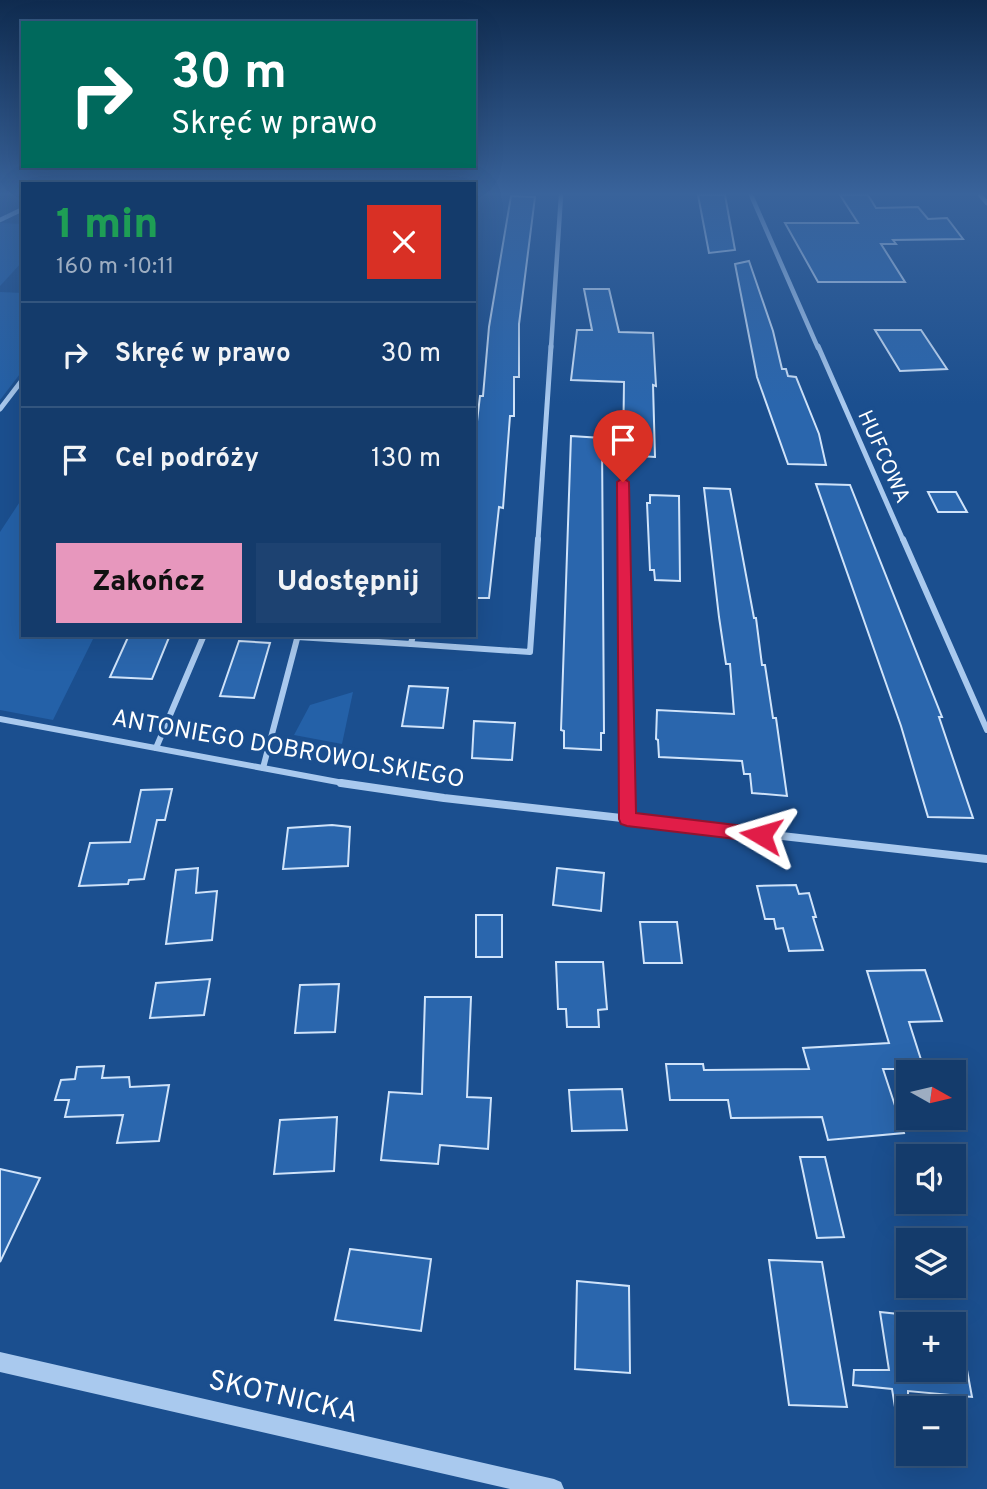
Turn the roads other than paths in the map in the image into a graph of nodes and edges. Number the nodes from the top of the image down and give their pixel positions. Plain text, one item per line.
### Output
1 (556, 264) edge
2 (782, 264) edge
3 (21, 382) edge
4 (0, 409) edge
5 (623, 482) dead end
6 (203, 637) edge
7 (298, 637) edge
8 (312, 637) edge
9 (413, 637) edge
10 (411, 644) junction
11 (0, 719) edge
12 (987, 730) edge
13 (156, 748) junction
14 (262, 768) junction
15 (627, 819) junction
16 (987, 859) edge
17 (0, 1362) edge
18 (554, 1489) edge

1 - 10 street
2 - 12 street, HUFCOWA
3 - 4 street
5 - 15 street
6 - 13 street
7 - 14 street
8 - 10 street
9 - 10 street
11 - 13 street, ANTONIEGO DOBROWOLSKIEGO
13 - 14 street, ANTONIEGO DOBROWOLSKIEGO
14 - 15 street, ANTONIEGO DOBROWOLSKIEGO
15 - 16 street, ANTONIEGO DOBROWOLSKIEGO
17 - 18 street, SKOTNICKA

